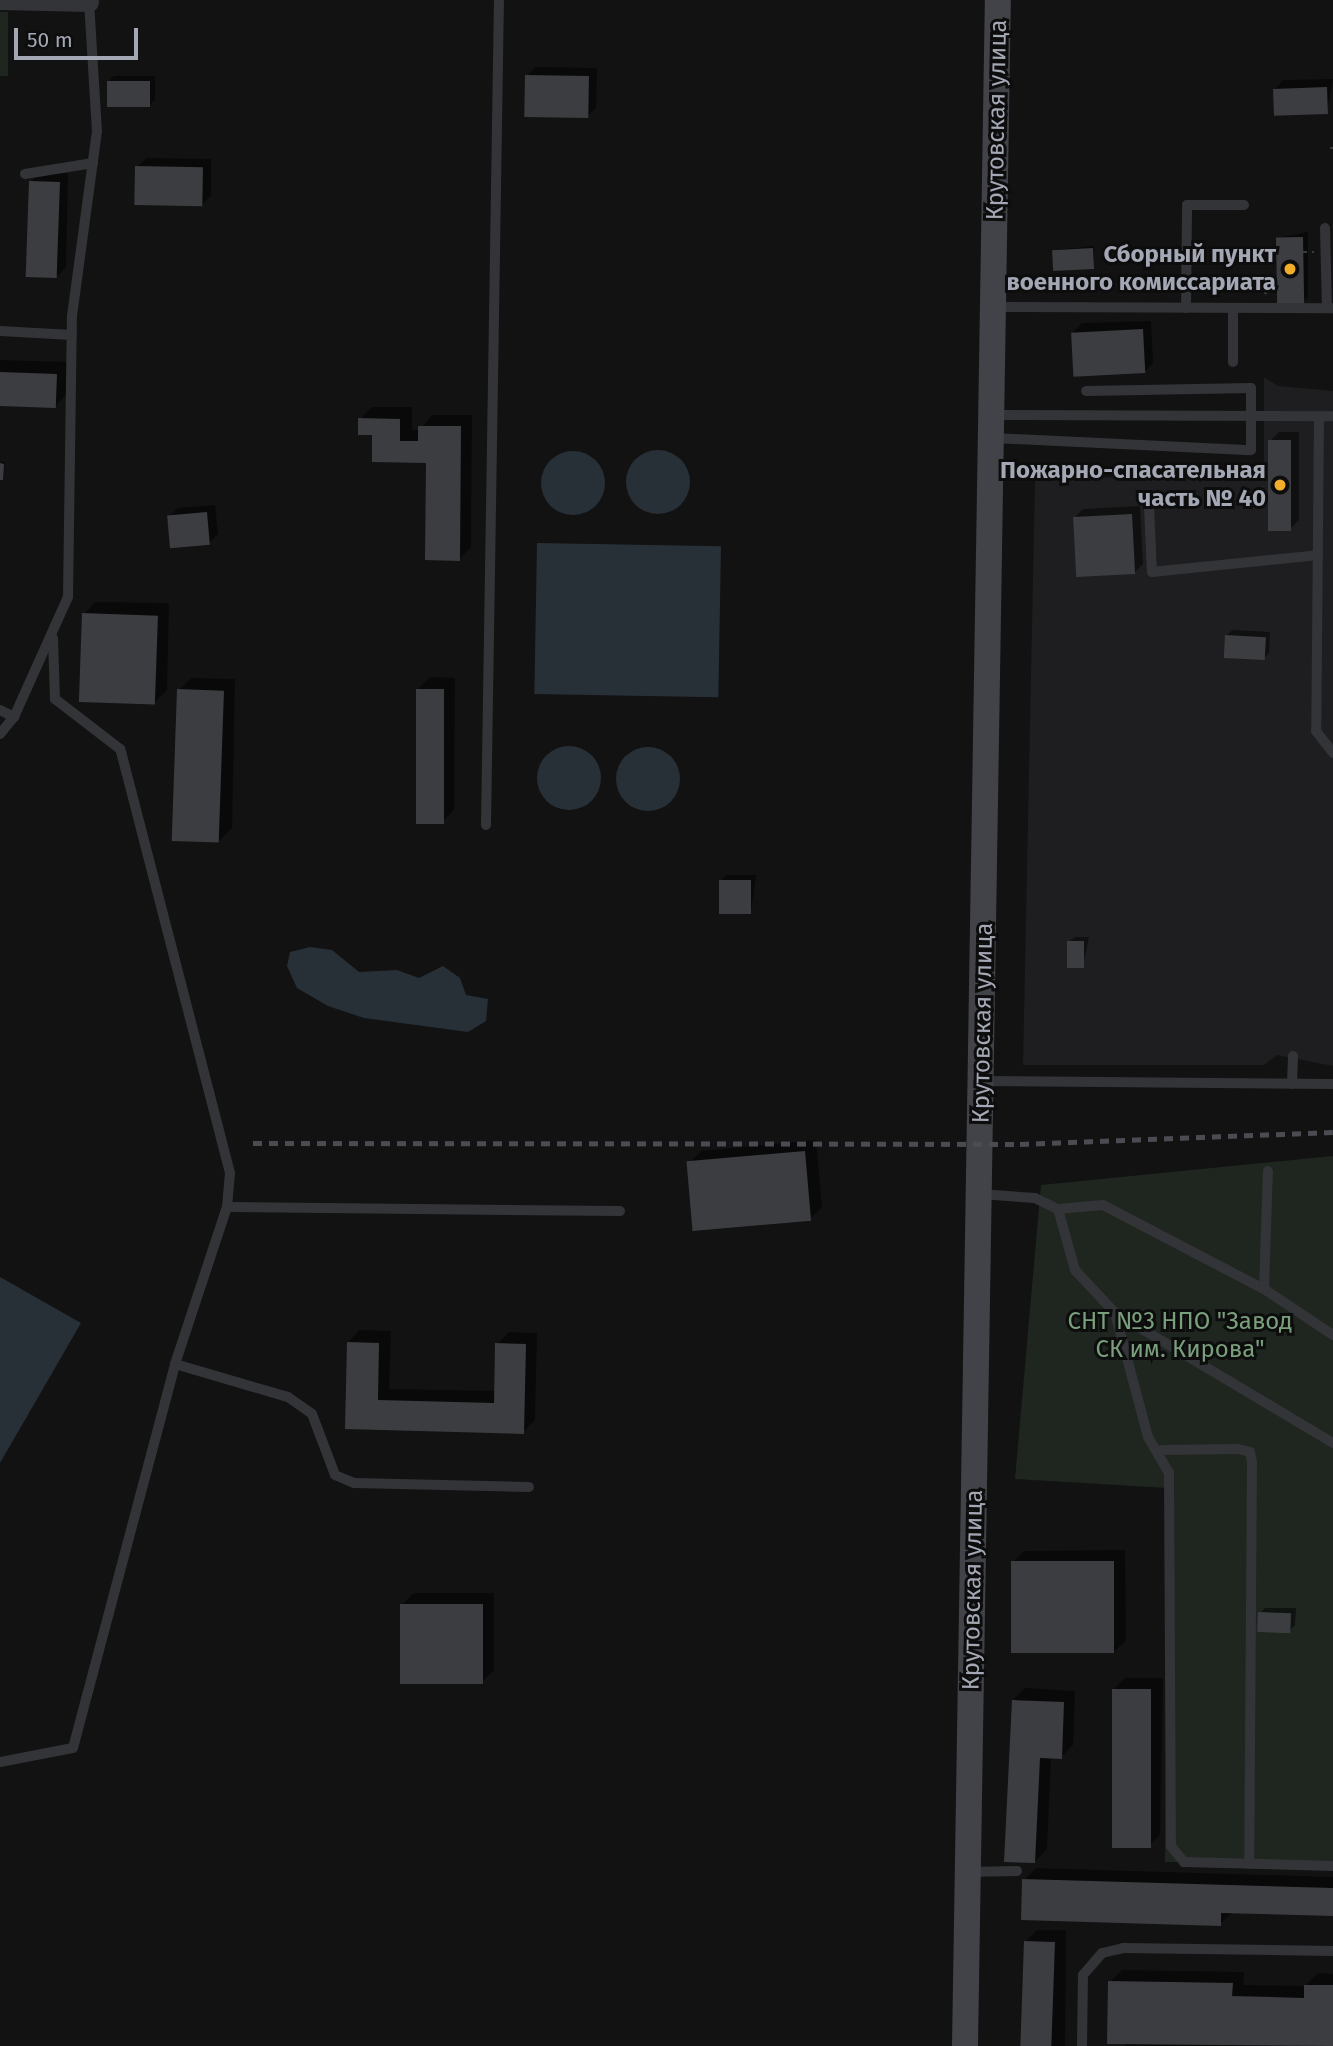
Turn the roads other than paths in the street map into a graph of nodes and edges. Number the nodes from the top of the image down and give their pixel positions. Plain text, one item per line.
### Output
1 (0, 0) edge
2 (499, 0) edge
3 (998, 0) edge
4 (89, 2) joint
5 (93, 163) junction
6 (25, 174) dead end
7 (1244, 205) dead end
8 (1325, 228) dead end
9 (995, 307) junction
10 (1186, 308) junction
11 (1233, 308) junction
12 (1330, 308) edge
13 (0, 331) edge
14 (72, 335) junction
15 (1233, 362) dead end
16 (1086, 391) dead end
17 (1251, 416) junction
18 (1319, 416) junction
19 (1333, 416) edge
20 (993, 427) junction
21 (1149, 507) dead end
22 (1318, 555) junction
23 (53, 638) junction
24 (0, 710) edge
25 (14, 717) junction
26 (0, 734) edge
27 (1333, 753) edge
28 (486, 825) dead end
29 (1293, 1056) dead end
30 (982, 1081) junction
31 (1292, 1084) junction
32 (1333, 1084) edge
33 (1268, 1171) dead end
34 (980, 1194) junction
35 (227, 1207) junction
36 (1058, 1209) junction
37 (620, 1211) dead end
38 (1264, 1289) junction
39 (1115, 1313) junction
40 (1333, 1335) edge
41 (175, 1364) junction
42 (1333, 1443) edge
43 (1161, 1450) junction
44 (529, 1486) dead end
45 (0, 1762) edge
46 (1249, 1864) junction
47 (1333, 1866) edge
48 (1017, 1871) dead end
49 (968, 1872) junction
50 (1333, 1951) edge
51 (965, 2046) edge
52 (1082, 2046) edge

1 - 4 street
2 - 28 lane
3 - 9 street, Крутовская улица
4 - 5 lane
5 - 6 lane
5 - 14 lane
7 - 10 lane
8 - 12 lane
9 - 10 lane
9 - 20 street, Крутовская улица
10 - 11 lane
11 - 12 lane
11 - 15 lane
13 - 14 lane
14 - 23 lane
16 - 17 lane
17 - 18 lane
17 - 20 lane
17 - 20 lane
18 - 19 lane
18 - 22 lane
20 - 30 street, Крутовская улица
21 - 22 lane
22 - 27 lane
23 - 25 lane
23 - 35 lane
24 - 25 lane
25 - 26 lane
29 - 31 lane
30 - 31 lane
30 - 34 street, Крутовская улица
31 - 32 lane
33 - 38 lane
34 - 36 lane
34 - 49 street, Крутовская улица
35 - 37 lane
35 - 41 lane
36 - 38 lane
36 - 39 lane
38 - 40 lane
39 - 42 lane
39 - 43 lane
41 - 44 lane
41 - 45 lane
43 - 46 lane
43 - 46 lane
46 - 47 lane
48 - 49 lane
49 - 51 street, Крутовская улица
50 - 52 lane

